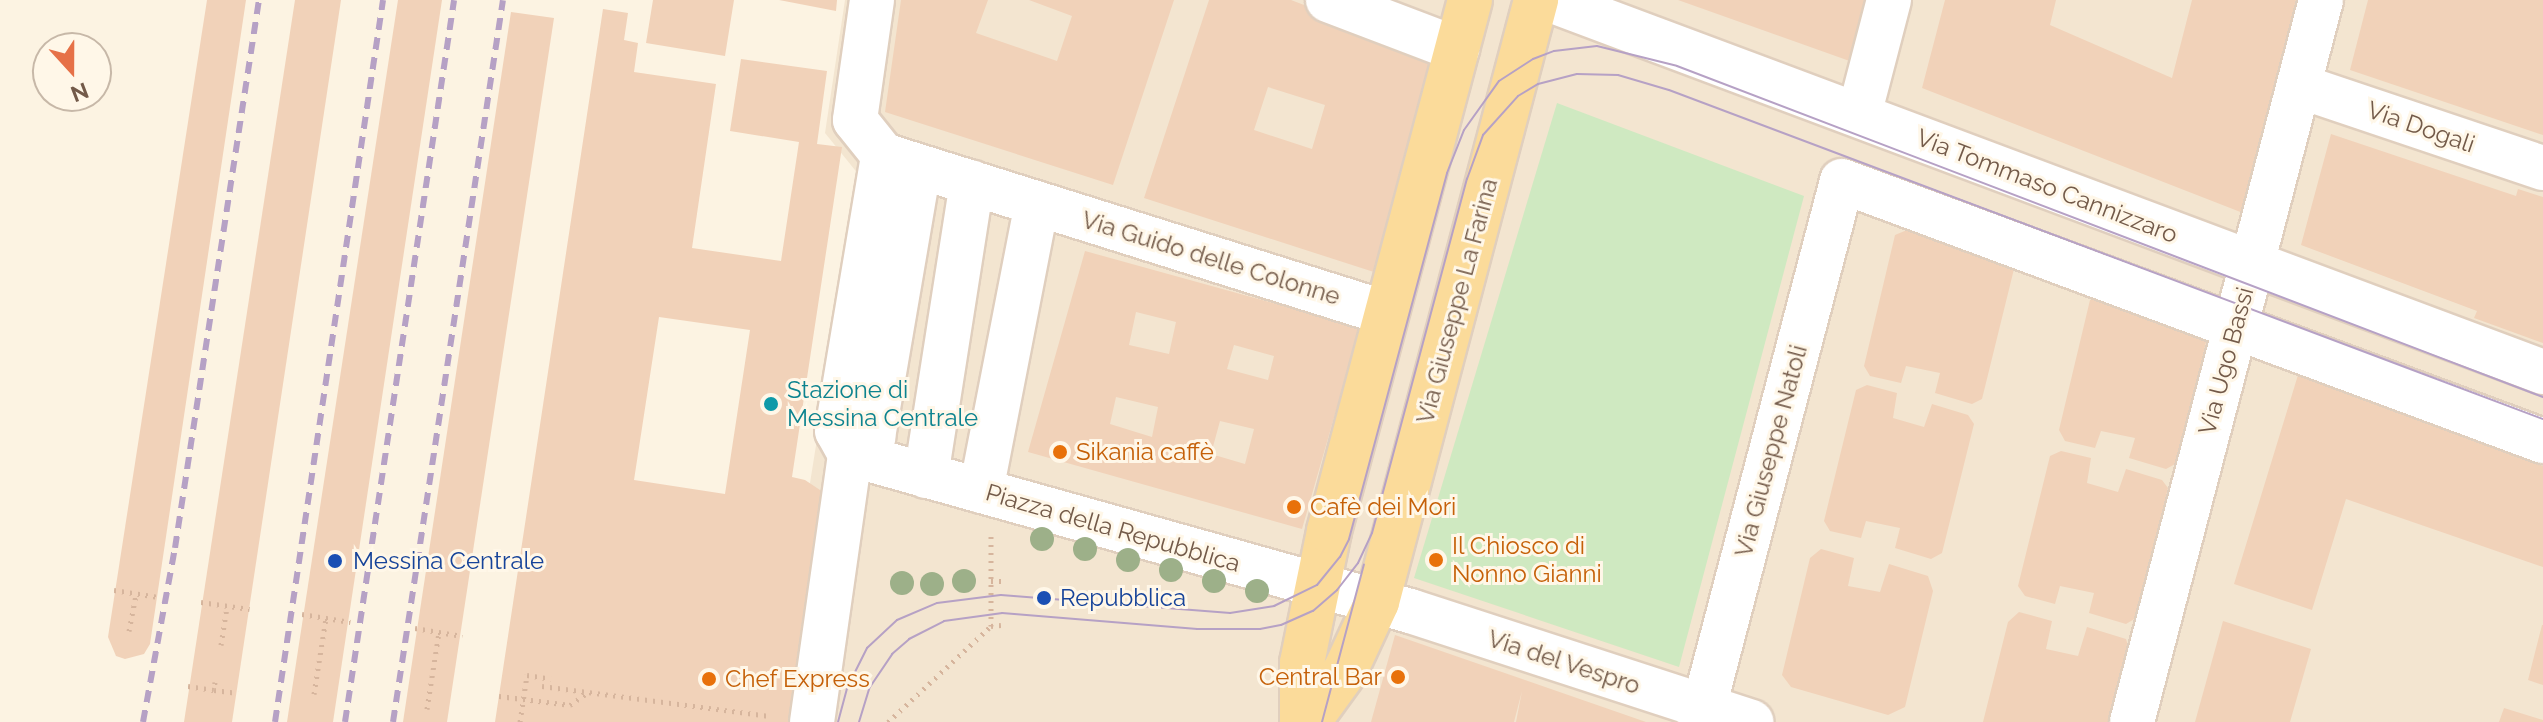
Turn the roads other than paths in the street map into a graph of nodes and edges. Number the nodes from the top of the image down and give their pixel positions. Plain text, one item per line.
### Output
1 (872, 0) edge
2 (1328, 0) edge
3 (1536, 0) edge
4 (1550, 0) edge
5 (1889, 0) edge
6 (2321, 0) edge
7 (1474, 1) edge
8 (1457, 49) junction
9 (2299, 86) junction
10 (1859, 115) junction
11 (901, 161) junction
12 (2543, 168) edge
13 (972, 183) junction
14 (1037, 203) junction
15 (2252, 263) junction
16 (1386, 313) junction
17 (2235, 328) junction
18 (2543, 372) edge
19 (2543, 441) edge
20 (850, 454) junction
21 (926, 476) junction
22 (993, 494) junction
23 (1317, 585) junction
24 (1377, 602) junction
25 (1702, 714) edge
26 (812, 722) edge
27 (1305, 722) edge
28 (1751, 722) edge
29 (2132, 722) edge

1 - 11 street
2 - 8 street
3 - 24 main road, Via Giuseppe La Farina
4 - 10 street, Via Tommaso Cannizzaro
5 - 10 street
6 - 9 street, Via Ugo Bassi
7 - 8 main road
8 - 16 main road
9 - 12 street, Via Dogali
9 - 15 street, Via Ugo Bassi
10 - 15 street, Via Tommaso Cannizzaro
11 - 13 street, Via Guido delle Colonne
11 - 20 street
13 - 14 street, Via Guido delle Colonne
13 - 21 street
14 - 16 street, Via Guido delle Colonne
14 - 22 street
15 - 17 street, Via Ugo Bassi
15 - 18 street, Via Tommaso Cannizzaro
16 - 23 main road
17 - 19 street
17 - 25 street, Via Giuseppe Natoli
17 - 29 street, Via Ugo Bassi
20 - 21 street, Piazza della Repubblica
20 - 26 street
21 - 22 street, Piazza della Repubblica
22 - 23 street, Piazza della Repubblica
23 - 24 street, Piazza della Repubblica
23 - 27 main road
24 - 25 street, Via del Vespro
24 - 27 main road, Via Giuseppe La Farina
25 - 28 street, Via del Vespro

